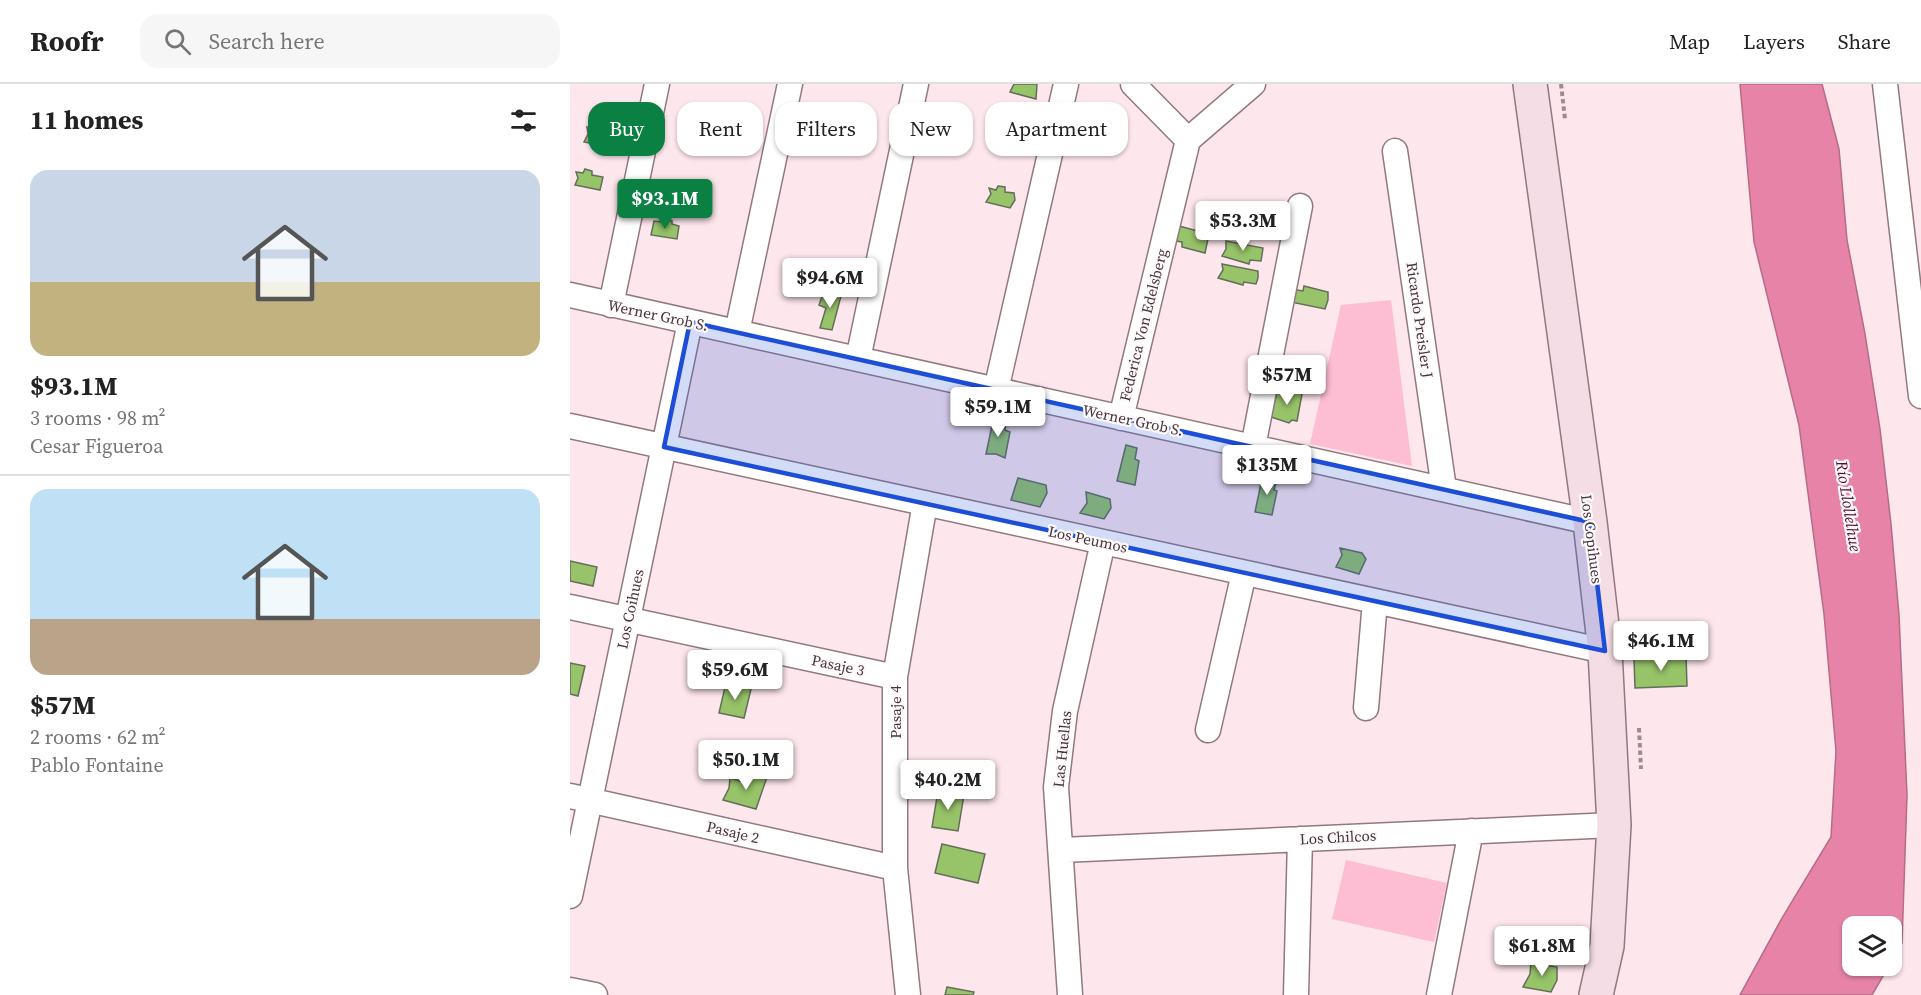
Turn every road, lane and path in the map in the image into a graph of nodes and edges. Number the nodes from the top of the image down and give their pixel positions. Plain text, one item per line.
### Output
1 (657, 84) edge
2 (790, 84) edge
3 (916, 84) edge
4 (1066, 84) edge
5 (1133, 84) edge
6 (1253, 84) edge
7 (1530, 84) edge
8 (1885, 84) edge
9 (1188, 140) junction
10 (1395, 152) dead end
11 (1300, 206) dead end
12 (570, 295) edge
13 (611, 304) junction
14 (690, 322) junction
15 (737, 332) junction
16 (858, 359) junction
17 (996, 390) junction
18 (1921, 396) edge
19 (1121, 418) junction
20 (570, 426) edge
21 (664, 447) junction
22 (1252, 447) junction
23 (1444, 489) junction
24 (925, 503) junction
25 (1590, 522) junction
26 (1102, 542) junction
27 (1245, 573) junction
28 (1375, 601) junction
29 (570, 607) edge
30 (628, 619) junction
31 (1605, 651) junction
32 (895, 677) junction
33 (1366, 708) dead end
34 (1208, 730) dead end
35 (580, 798) edge
36 (1614, 825) junction
37 (1471, 831) junction
38 (1300, 839) junction
39 (1062, 850) junction
40 (895, 868) junction
41 (570, 897) edge
42 (570, 990) edge
43 (595, 995) edge
44 (908, 995) edge
45 (1070, 995) edge
46 (1296, 995) edge
47 (1439, 995) edge
48 (1596, 995) edge

1 - 13 street
2 - 15 street
3 - 16 street
4 - 17 street
5 - 9 street
6 - 9 street
7 - 25 main road, Los Copihues
8 - 18 street
9 - 19 street, Federica Von Edelsberg
10 - 23 street, Ricardo Preisler J
11 - 22 street
12 - 13 street, Werner Grob S.
13 - 14 street, Werner Grob S.
14 - 15 street, Werner Grob S.
14 - 21 street, Los Coihues
15 - 16 street, Werner Grob S.
16 - 17 street, Werner Grob S.
17 - 19 street, Werner Grob S.
19 - 22 street, Werner Grob S.
20 - 21 street, Los Peumos
21 - 24 street, Los Peumos
21 - 30 street, Los Coihues
22 - 23 street, Werner Grob S.
23 - 25 street, Werner Grob S.
24 - 26 street, Los Peumos
24 - 32 street, Pasaje 4
25 - 31 main road, Los Copihues
26 - 27 street, Los Peumos
26 - 39 street, Las Huellas
27 - 28 street, Los Peumos
27 - 34 street
28 - 31 street, Los Peumos
28 - 33 street
29 - 30 street, Pasaje 3
30 - 32 street, Pasaje 3
30 - 35 street, Los Coihues
31 - 36 main road, Los Copihues
32 - 40 street, Pasaje 4
35 - 40 street, Pasaje 2
35 - 41 street, Los Coihues
36 - 37 street, Los Chilcos
36 - 48 main road, Los Copihues
37 - 38 street, Los Chilcos
37 - 47 street
38 - 39 street, Los Chilcos
38 - 46 street
39 - 45 street, Las Huellas
40 - 44 street, Pasaje 4
42 - 43 street

